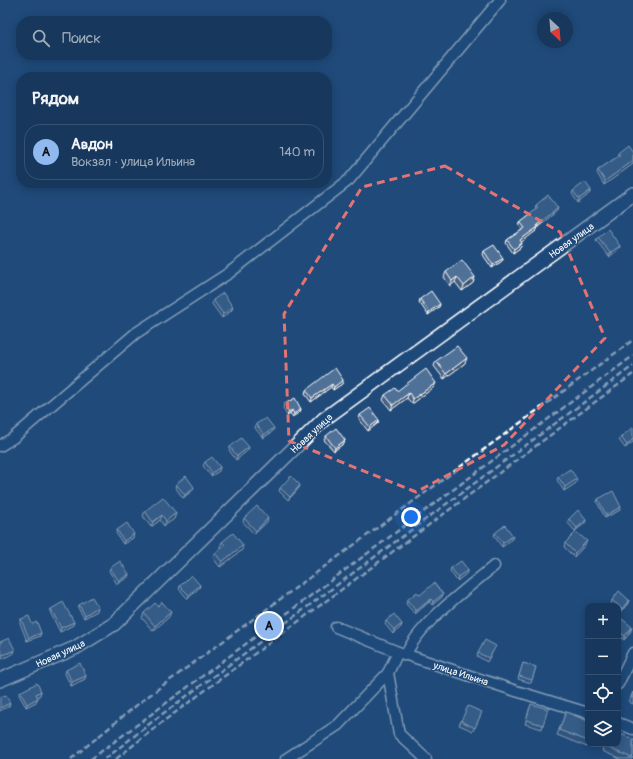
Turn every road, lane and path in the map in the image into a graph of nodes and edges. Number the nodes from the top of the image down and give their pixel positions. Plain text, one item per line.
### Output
1 (500, 0) edge
2 (633, 194) edge
3 (0, 446) edge
4 (494, 566) dead end
5 (336, 627) dead end
6 (633, 653) edge
7 (402, 654) junction
8 (388, 673) junction
9 (621, 678) edge
10 (0, 680) edge
11 (585, 712) edge
12 (621, 724) edge
13 (633, 729) edge
14 (286, 759) edge
15 (426, 759) edge

1 - 3 street
2 - 10 street, Новая улица
4 - 7 street
5 - 7 street, улица Ильина
6 - 9 street
7 - 8 street
7 - 11 street, улица Ильина
8 - 14 street
8 - 15 street
12 - 13 street

